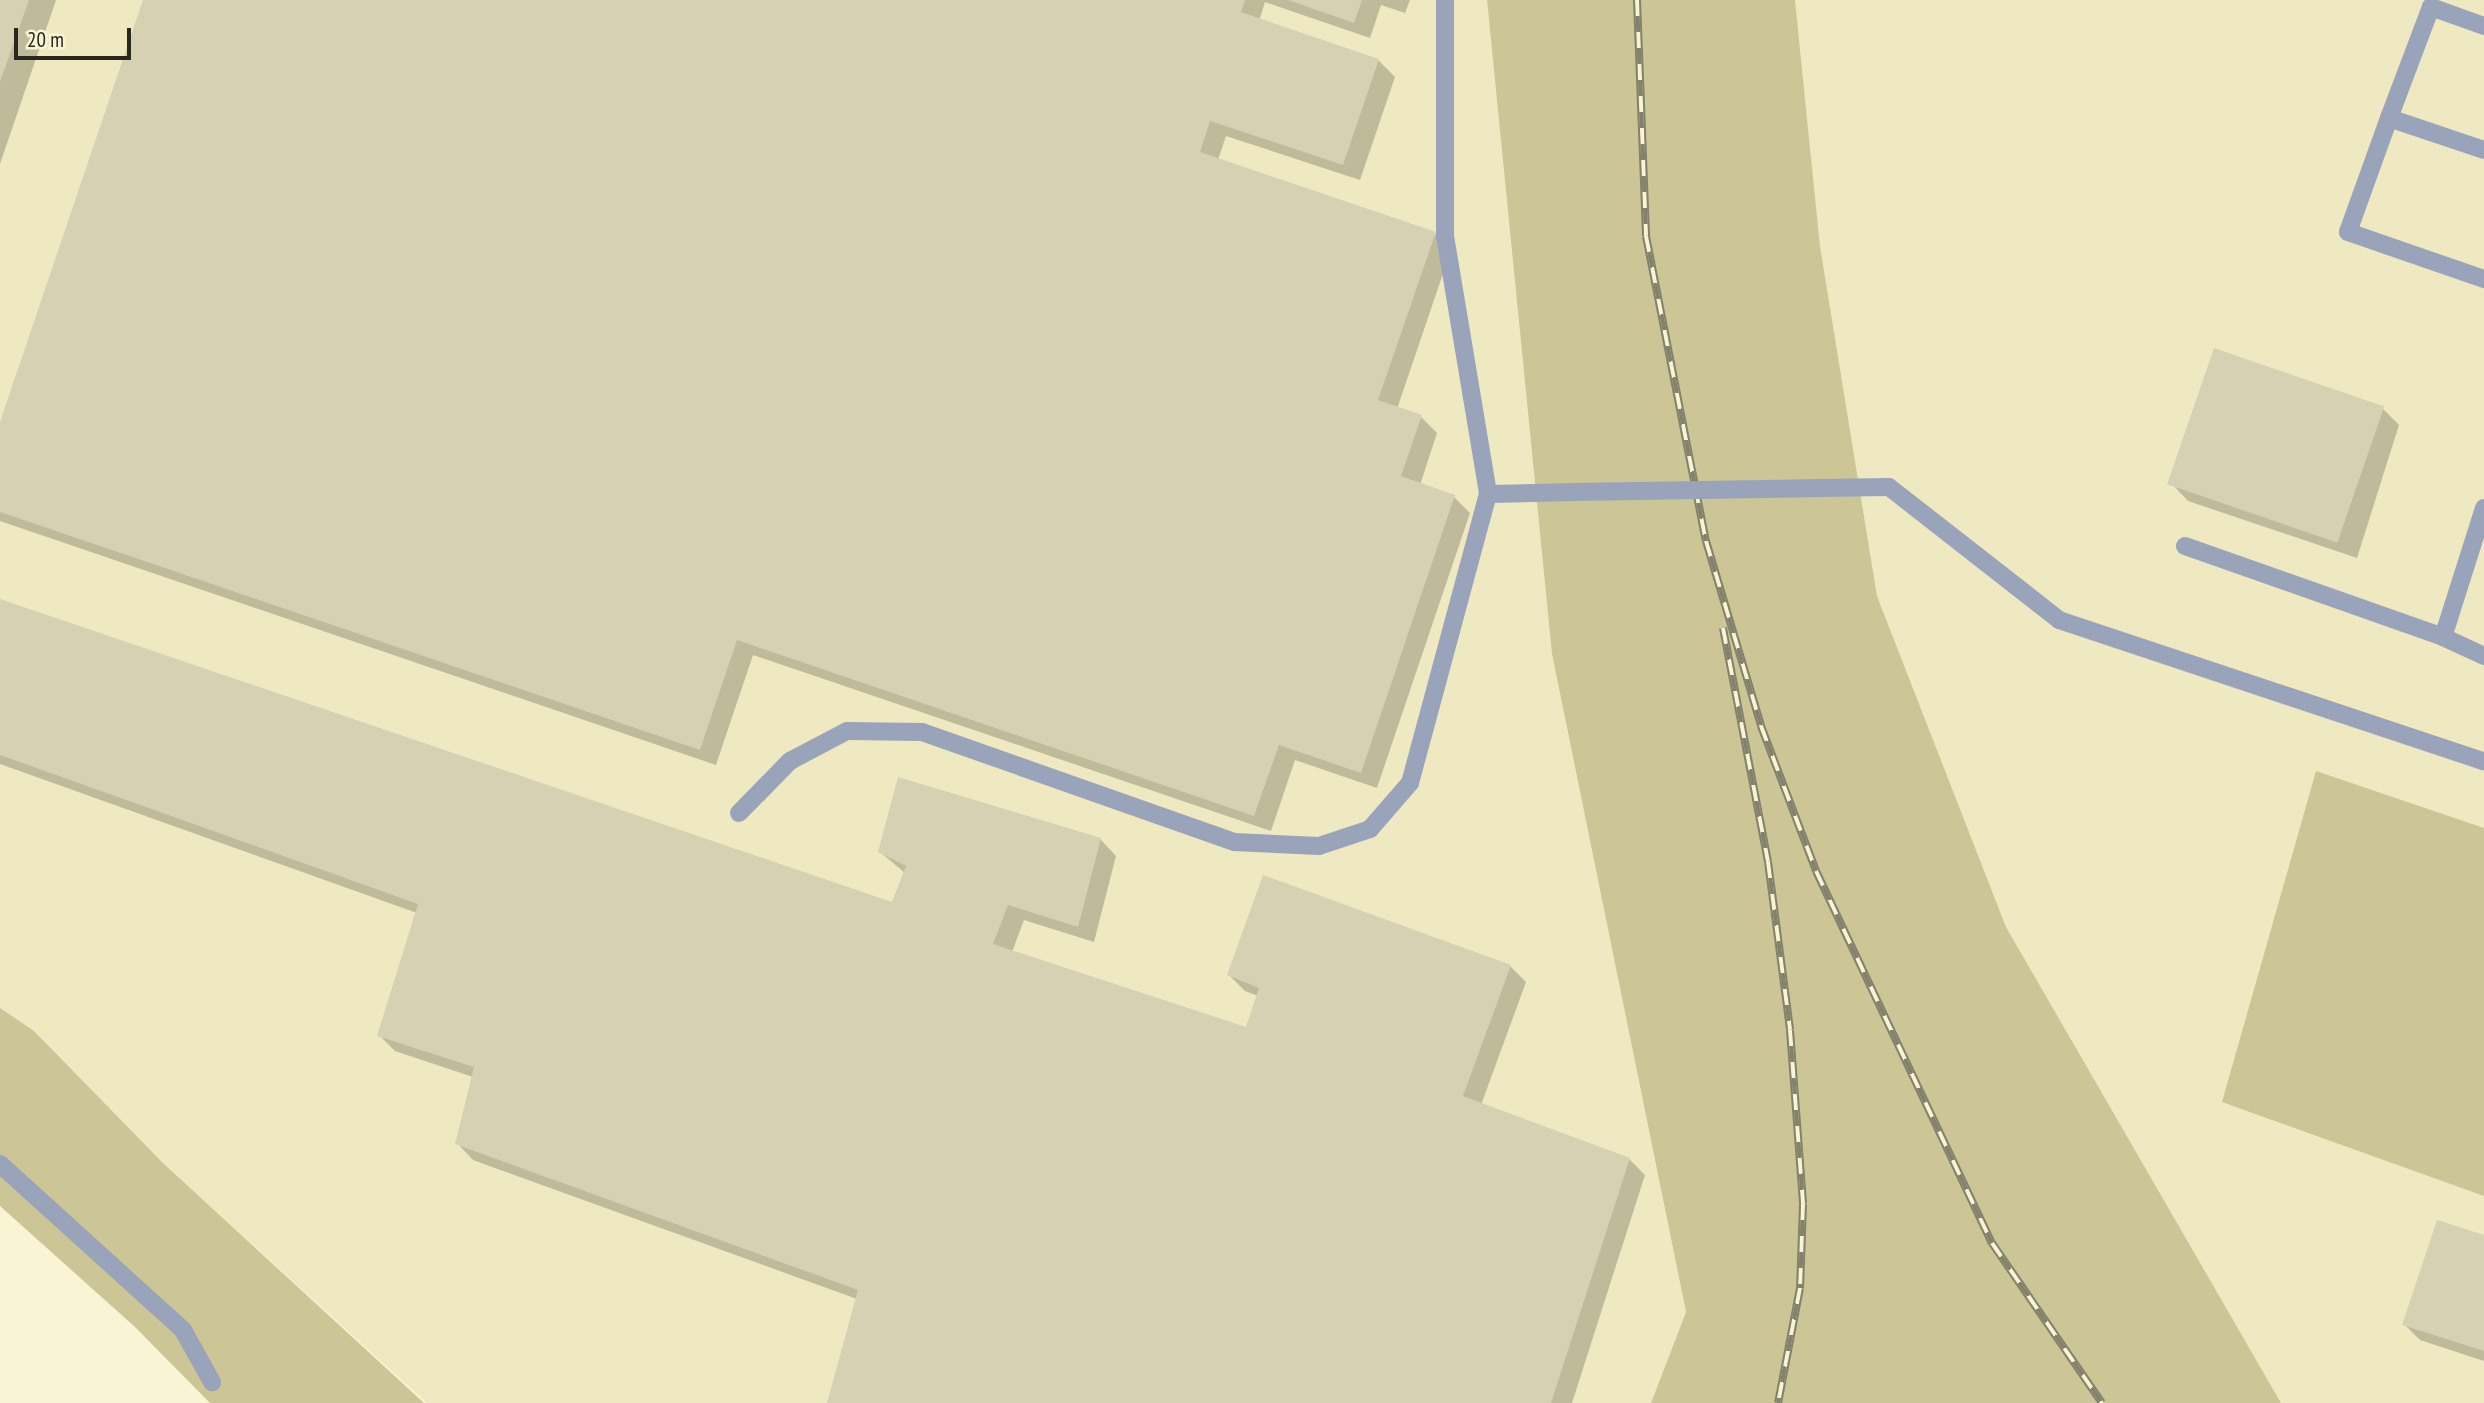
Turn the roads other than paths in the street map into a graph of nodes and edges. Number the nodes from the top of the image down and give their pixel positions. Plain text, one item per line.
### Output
1 (1445, 0) edge
2 (2484, 26) edge
3 (2389, 118) junction
4 (2484, 149) edge
5 (2484, 279) edge
6 (1488, 494) junction
7 (2484, 508) edge
8 (2185, 546) dead end
9 (2443, 636) junction
10 (2484, 656) edge
11 (2484, 761) edge
12 (739, 813) dead end
13 (0, 1164) edge
14 (212, 1381) dead end

1 - 6 lane
2 - 3 lane
3 - 4 lane
3 - 5 lane
6 - 11 lane, bridge
6 - 12 lane
7 - 9 lane
8 - 9 lane
9 - 10 lane
13 - 14 lane

